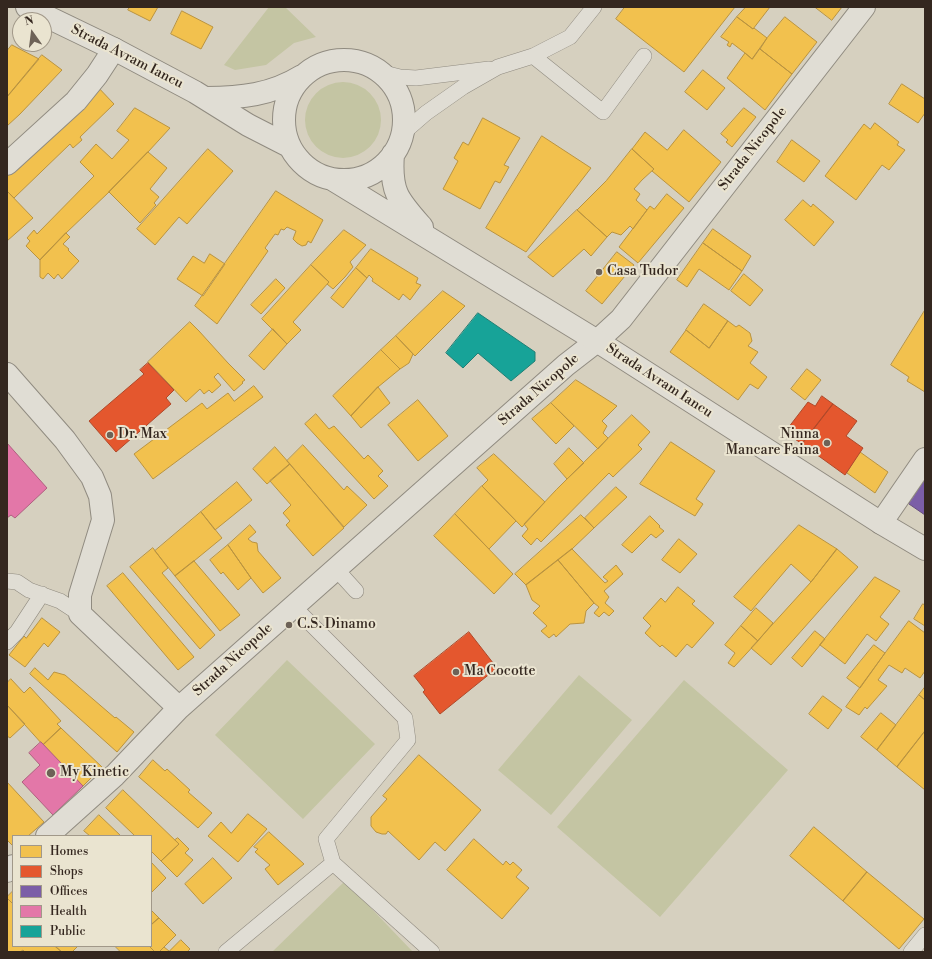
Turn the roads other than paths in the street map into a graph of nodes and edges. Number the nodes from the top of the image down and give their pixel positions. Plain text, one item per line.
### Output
1 (27, 7) edge
2 (594, 7) edge
3 (864, 7) edge
4 (114, 49) junction
5 (533, 56) junction
6 (644, 56) dead end
7 (498, 68) junction
8 (380, 72) junction
9 (303, 76) junction
10 (206, 98) junction
11 (403, 133) junction
12 (289, 146) junction
13 (393, 154) junction
14 (7, 164) edge
15 (332, 179) junction
16 (435, 243) junction
17 (597, 341) junction
18 (7, 374) edge
19 (925, 459) edge
20 (881, 523) junction
21 (925, 549) edge
22 (336, 569) junction
23 (7, 581) edge
24 (356, 591) dead end
25 (42, 594) junction
26 (294, 606) junction
27 (80, 614) junction
28 (7, 642) edge
29 (179, 708) junction
30 (48, 835) edge
31 (333, 863) junction
32 (925, 935) edge
33 (226, 952) edge
34 (432, 952) edge
35 (911, 952) edge

1 - 4 street, Strada Avram Iancu
2 - 5 lane
3 - 17 street, Strada Nicopole
4 - 10 street, Strada Avram Iancu
4 - 14 street
5 - 6 lane
5 - 7 lane
7 - 8 lane
7 - 11 lane
8 - 9 street
8 - 11 street
9 - 10 street, Strada Avram Iancu
9 - 12 street
10 - 12 street, Strada Avram Iancu
11 - 13 street
12 - 15 street
13 - 15 street
13 - 16 street, Strada Avram Iancu
15 - 16 street, Strada Avram Iancu
16 - 17 street, Strada Avram Iancu
17 - 20 street, Strada Avram Iancu
17 - 22 street, Strada Nicopole
18 - 27 street
19 - 20 street
20 - 21 street, Strada Avram Iancu
22 - 24 lane
22 - 26 street, Strada Nicopole
23 - 25 lane
25 - 27 lane
25 - 28 lane
26 - 29 street, Strada Nicopole
26 - 31 lane
27 - 29 street
29 - 30 street, Strada Nicopole
31 - 33 lane
31 - 34 lane
32 - 35 lane

